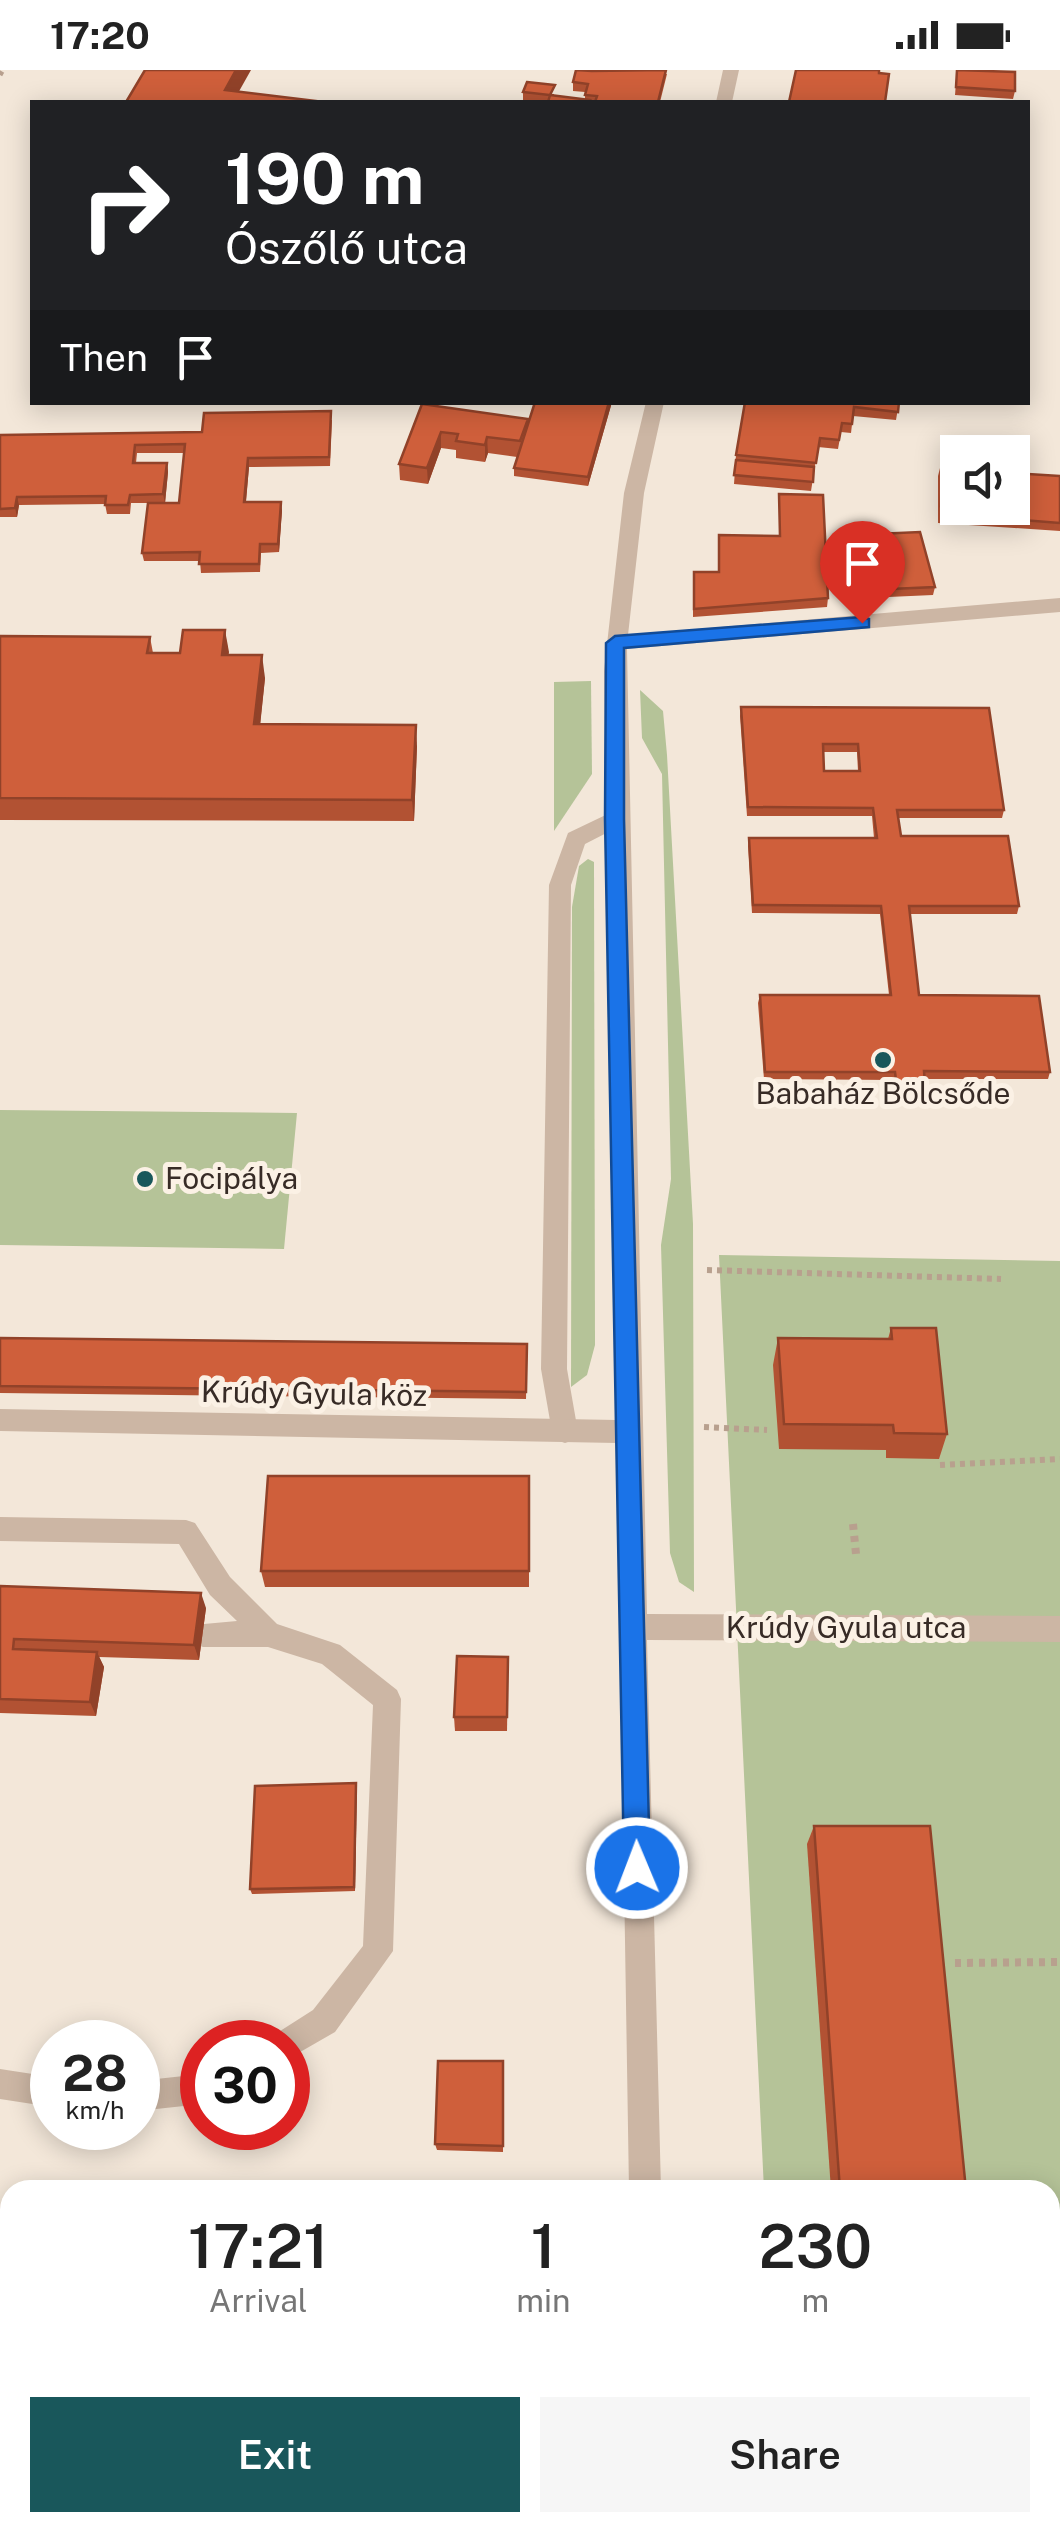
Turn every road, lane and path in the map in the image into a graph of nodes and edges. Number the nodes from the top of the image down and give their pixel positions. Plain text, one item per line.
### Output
1 (732, 70) edge
2 (724, 100) edge
3 (653, 405) edge
4 (1060, 604) edge
5 (615, 643) junction
6 (614, 819) junction
7 (707, 1270) dead end
8 (1001, 1279) dead end
9 (0, 1420) edge
10 (704, 1427) dead end
11 (766, 1430) dead end
12 (565, 1432) junction
13 (627, 1432) junction
14 (1060, 1459) edge
15 (940, 1465) edge
16 (854, 1524) dead end
17 (0, 1528) edge
18 (856, 1554) dead end
19 (632, 1627) junction
20 (1060, 1629) edge
21 (203, 1634) edge
22 (268, 1634) junction
23 (1060, 1962) edge
24 (955, 1963) dead end
25 (310, 2030) edge
26 (0, 2084) edge
27 (30, 2089) edge
28 (645, 2180) edge

1 - 2 street
3 - 5 street
4 - 5 street
5 - 6 street
6 - 12 street
6 - 13 street
7 - 8 path
9 - 12 street, Krúdy Gyula köz
10 - 11 path
12 - 13 street, Krúdy Gyula köz
13 - 19 street
14 - 15 path
16 - 18 path
17 - 22 street
19 - 20 street, Krúdy Gyula utca
19 - 28 street
21 - 22 street
22 - 25 street
23 - 24 path
26 - 27 street

